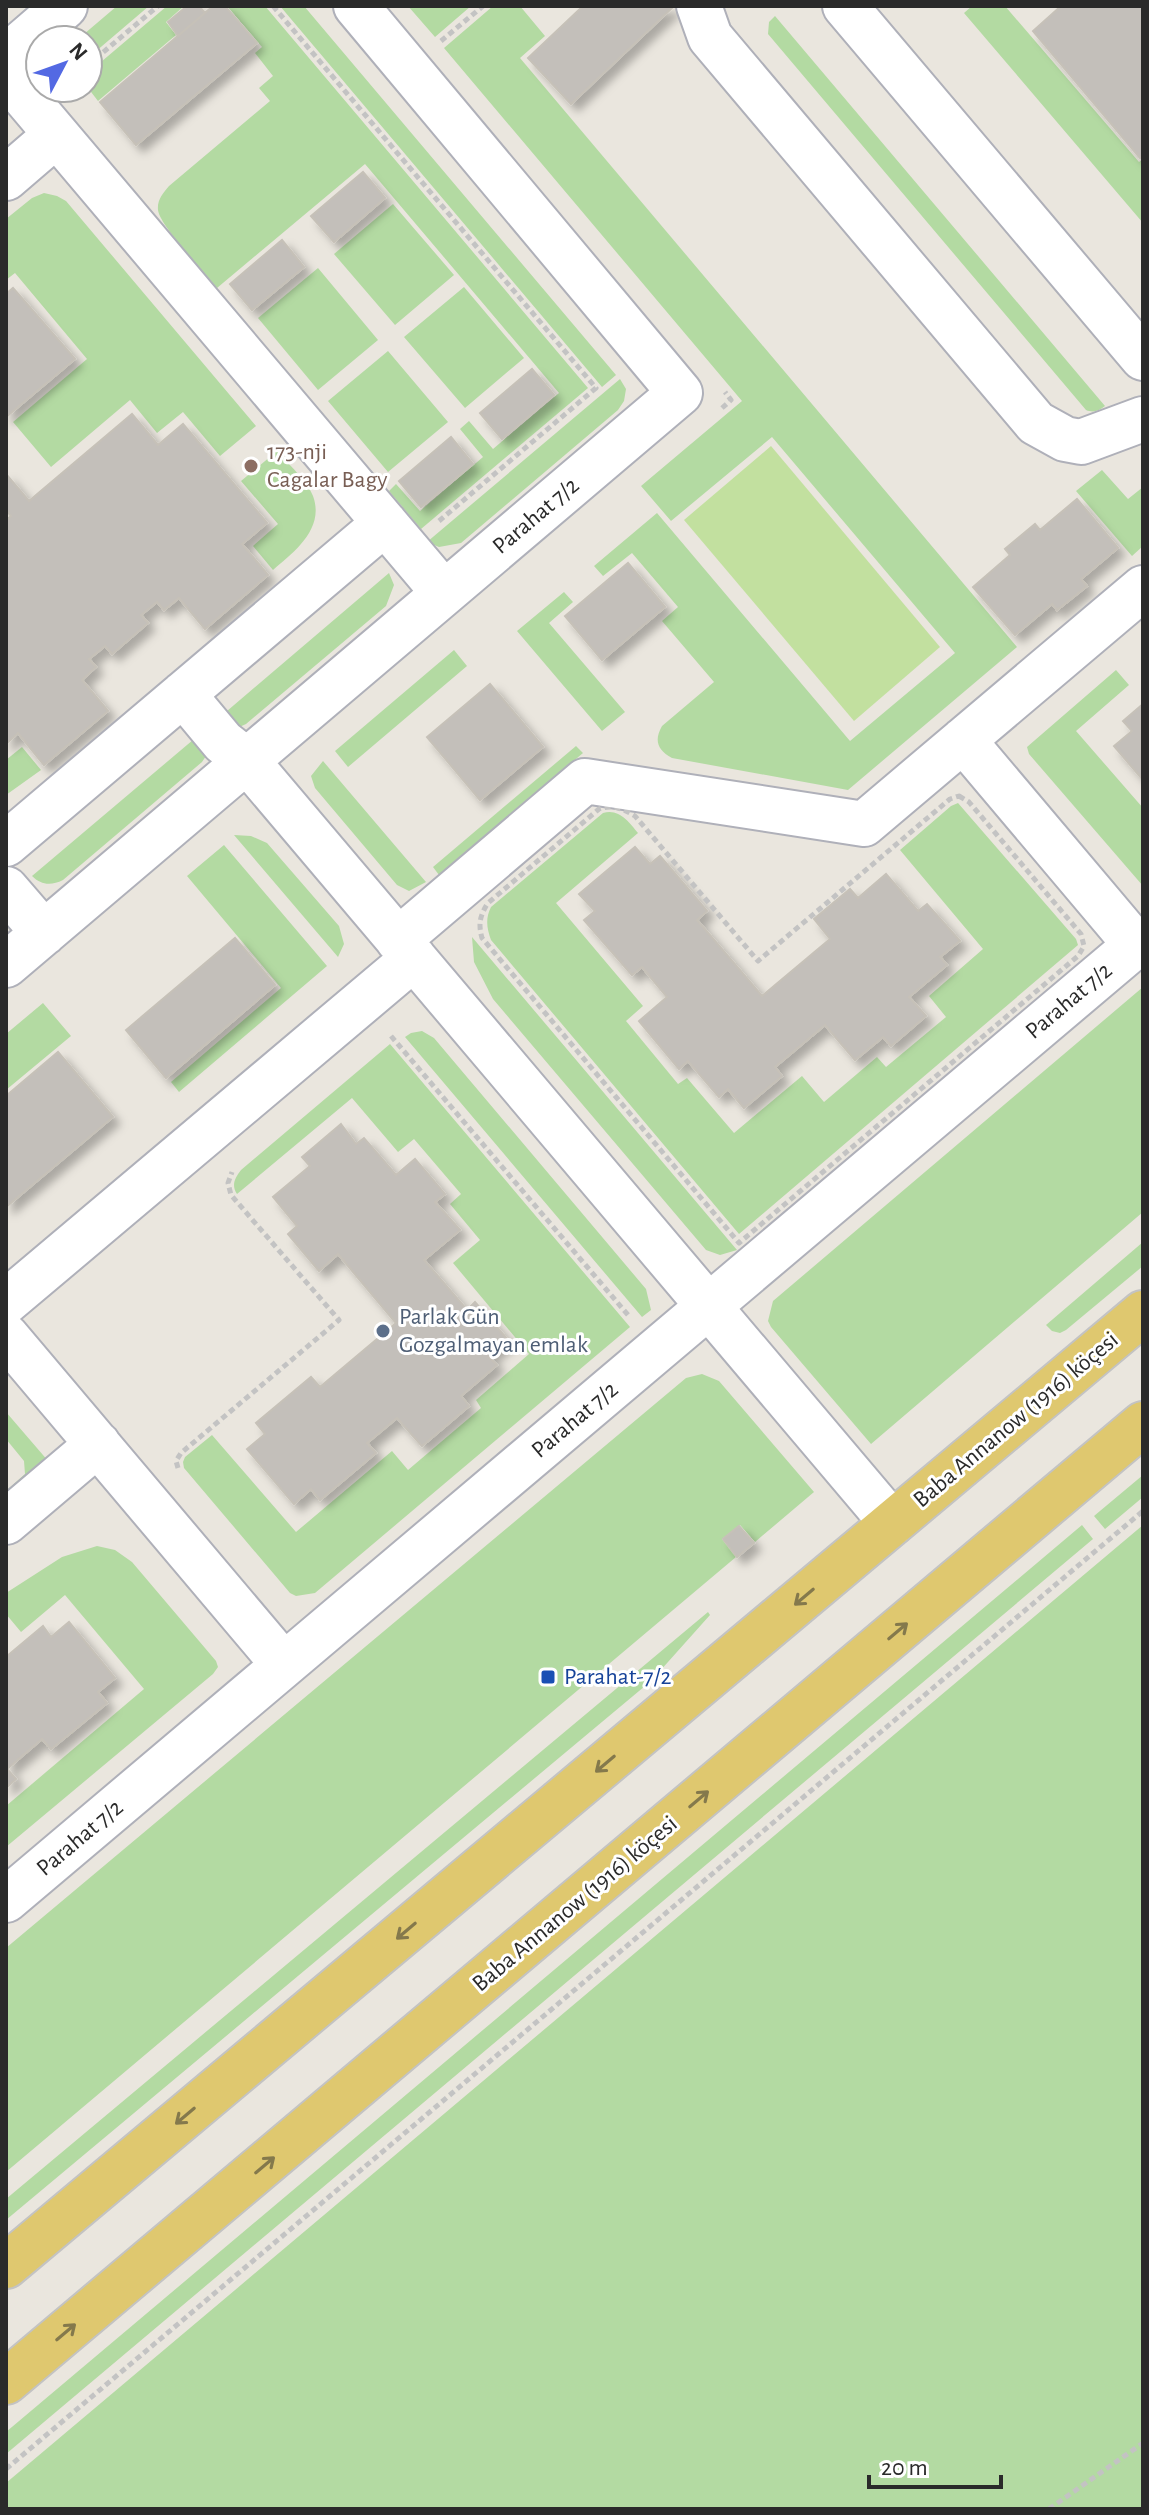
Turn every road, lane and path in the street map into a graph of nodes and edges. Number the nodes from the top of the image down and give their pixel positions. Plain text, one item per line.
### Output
1 (65, 6) edge
2 (158, 6) edge
3 (356, 6) edge
4 (483, 6) edge
5 (699, 6) edge
6 (845, 6) edge
7 (433, 48) dead end
8 (104, 52) edge
9 (6, 57) edge
10 (6, 75) edge
11 (56, 135) junction
12 (6, 178) edge
13 (1143, 358) edge
14 (1143, 419) edge
15 (385, 523) junction
16 (1143, 588) edge
17 (444, 593) junction
18 (183, 694) junction
19 (963, 740) junction
20 (247, 761) junction
21 (6, 844) edge
22 (6, 889) edge
23 (44, 933) junction
24 (1139, 942) edge
25 (406, 949) junction
26 (758, 961) joint
27 (6, 965) edge
28 (379, 1045) dead end
29 (237, 1166) dead end
30 (6, 1302) edge
31 (708, 1306) junction
32 (1143, 1313) edge
33 (628, 1316) dead end
34 (6, 1336) edge
35 (1143, 1424) edge
36 (98, 1444) junction
37 (179, 1471) dead end
38 (1143, 1511) edge
39 (6, 1522) edge
40 (892, 1523) junction
41 (284, 1665) junction
42 (6, 1900) edge
43 (6, 2266) edge
44 (6, 2382) edge
45 (1143, 2443) edge
46 (6, 2469) edge
47 (1049, 2509) edge

1 - 9 street
2 - 8 path
3 - 17 street, Parahat 7/2
4 - 7 path
5 - 14 street
6 - 13 street
10 - 11 street
11 - 12 street
11 - 15 street
15 - 17 street
15 - 18 street
16 - 19 street
17 - 20 street, Parahat 7/2
18 - 20 street
18 - 21 street
19 - 24 street
19 - 25 street
20 - 23 street, Parahat 7/2
20 - 25 street
22 - 23 street
23 - 27 street, Parahat 7/2
24 - 31 street, Parahat 7/2
25 - 30 street
25 - 31 street
26 - 26 path
28 - 33 path
29 - 37 path
31 - 40 street
31 - 41 street, Parahat 7/2
32 - 40 main road, Baba Annanow (1916) köçesi
34 - 36 street
44 -> 35 main road, Baba Annanow (1916) köçesi
36 - 39 street
36 - 41 street
38 - 46 path
40 -> 43 main road, Baba Annanow (1916) köçesi
41 - 42 street, Parahat 7/2
45 - 47 path

